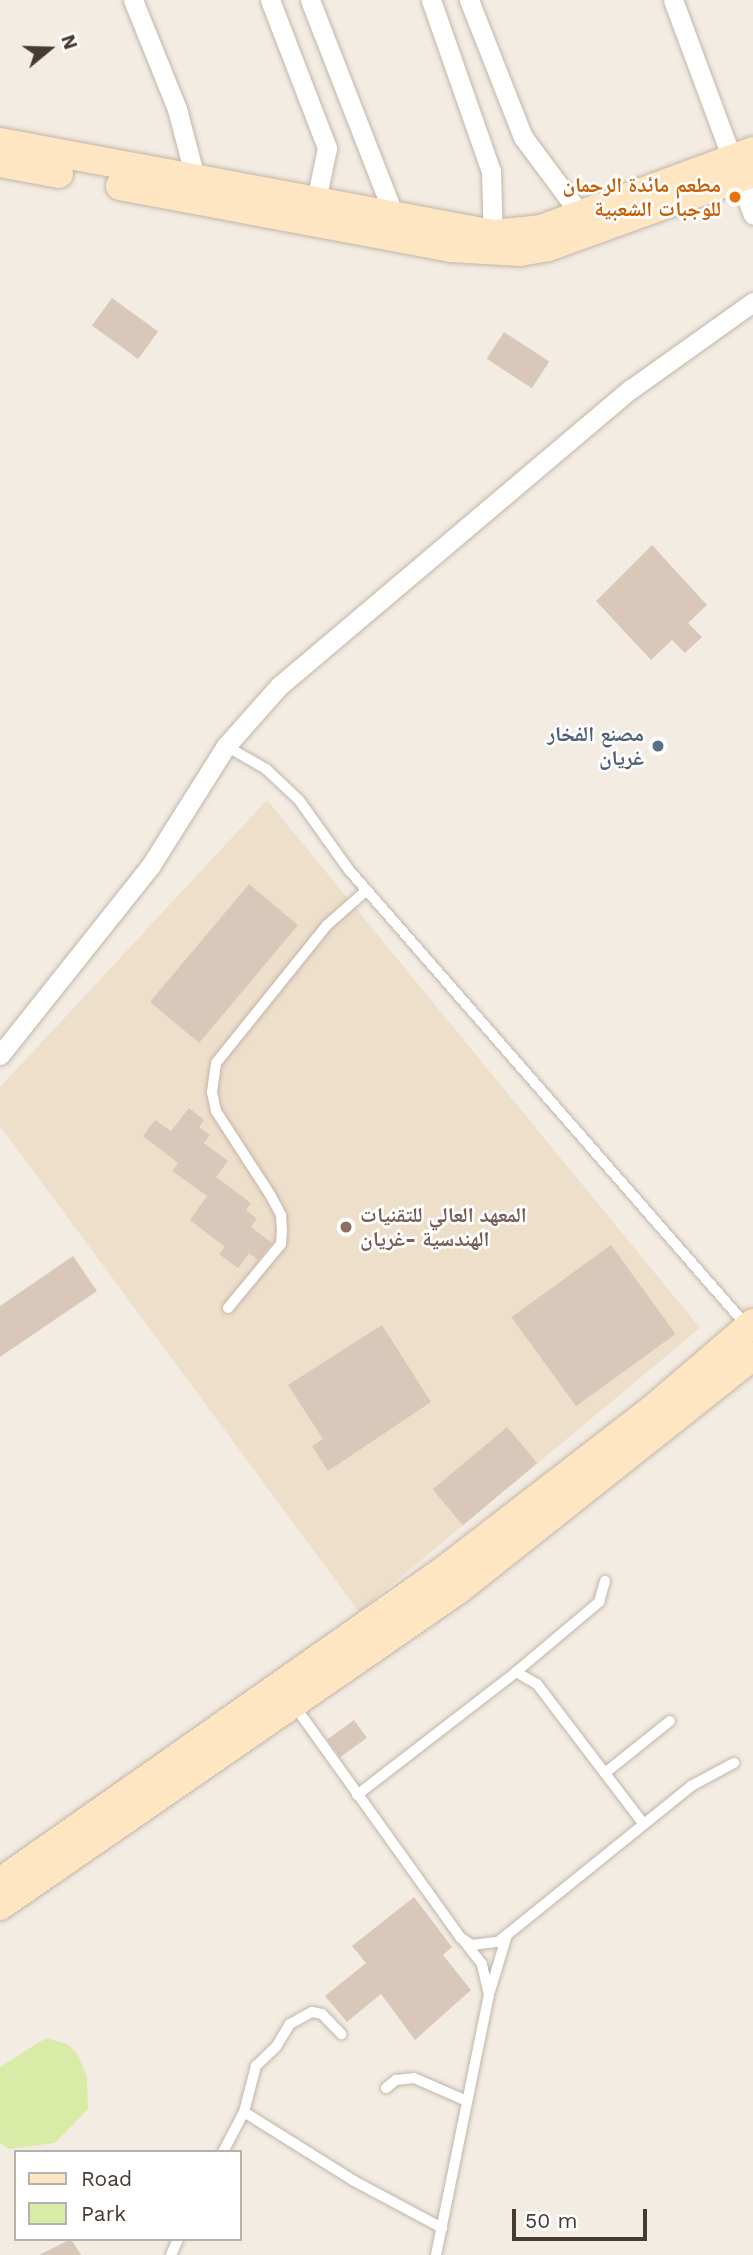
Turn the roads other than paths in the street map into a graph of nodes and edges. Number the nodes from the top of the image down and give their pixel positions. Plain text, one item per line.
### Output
1 (133, 0) edge
2 (270, 0) edge
3 (310, 0) edge
4 (431, 0) edge
5 (469, 0) edge
6 (673, 0) edge
7 (0, 142) edge
8 (0, 163) edge
9 (744, 165) edge
10 (198, 191) junction
11 (313, 213) junction
12 (581, 215) junction
13 (753, 215) edge
14 (395, 218) junction
15 (493, 244) junction
16 (753, 302) edge
17 (226, 746) junction
18 (367, 890) junction
19 (0, 1055) edge
20 (228, 1308) dead end
21 (751, 1328) edge
22 (753, 1356) edge
23 (605, 1581) dead end
24 (322, 1670) junction
25 (516, 1672) junction
26 (293, 1705) junction
27 (670, 1721) dead end
28 (734, 1763) dead end
29 (605, 1773) junction
30 (357, 1795) junction
31 (643, 1823) junction
32 (0, 1882) edge
33 (0, 1906) edge
34 (507, 1935) junction
35 (461, 1938) junction
36 (489, 1995) junction
37 (341, 2034) dead end
38 (386, 2088) dead end
39 (467, 2101) junction
40 (244, 2112) junction
41 (224, 2150) edge
42 (442, 2228) junction
43 (436, 2255) edge

1 - 10 street
2 - 11 street
3 - 14 street
4 - 15 street
5 - 12 street
6 - 9 street
7 - 10 main road
8 - 10 main road
9 - 12 main road
9 - 13 street
9 - 15 main road
10 - 11 main road
11 - 14 main road
11 - 15 main road
12 - 15 main road
14 - 15 main road
16 - 17 street
17 - 18 lane
17 - 19 street
18 - 20 lane
18 - 21 lane
21 - 24 main road
22 - 24 main road
23 - 25 lane
24 - 26 main road
24 - 32 main road
25 - 29 lane
25 - 30 lane
26 - 30 lane
26 - 33 main road
27 - 29 lane
28 - 31 lane
29 - 31 lane
30 - 35 lane
31 - 34 lane
34 - 35 lane
34 - 36 lane
35 - 36 lane
36 - 39 lane
37 - 40 lane
38 - 39 lane
39 - 42 lane
40 - 41 lane
40 - 42 lane
42 - 43 lane

